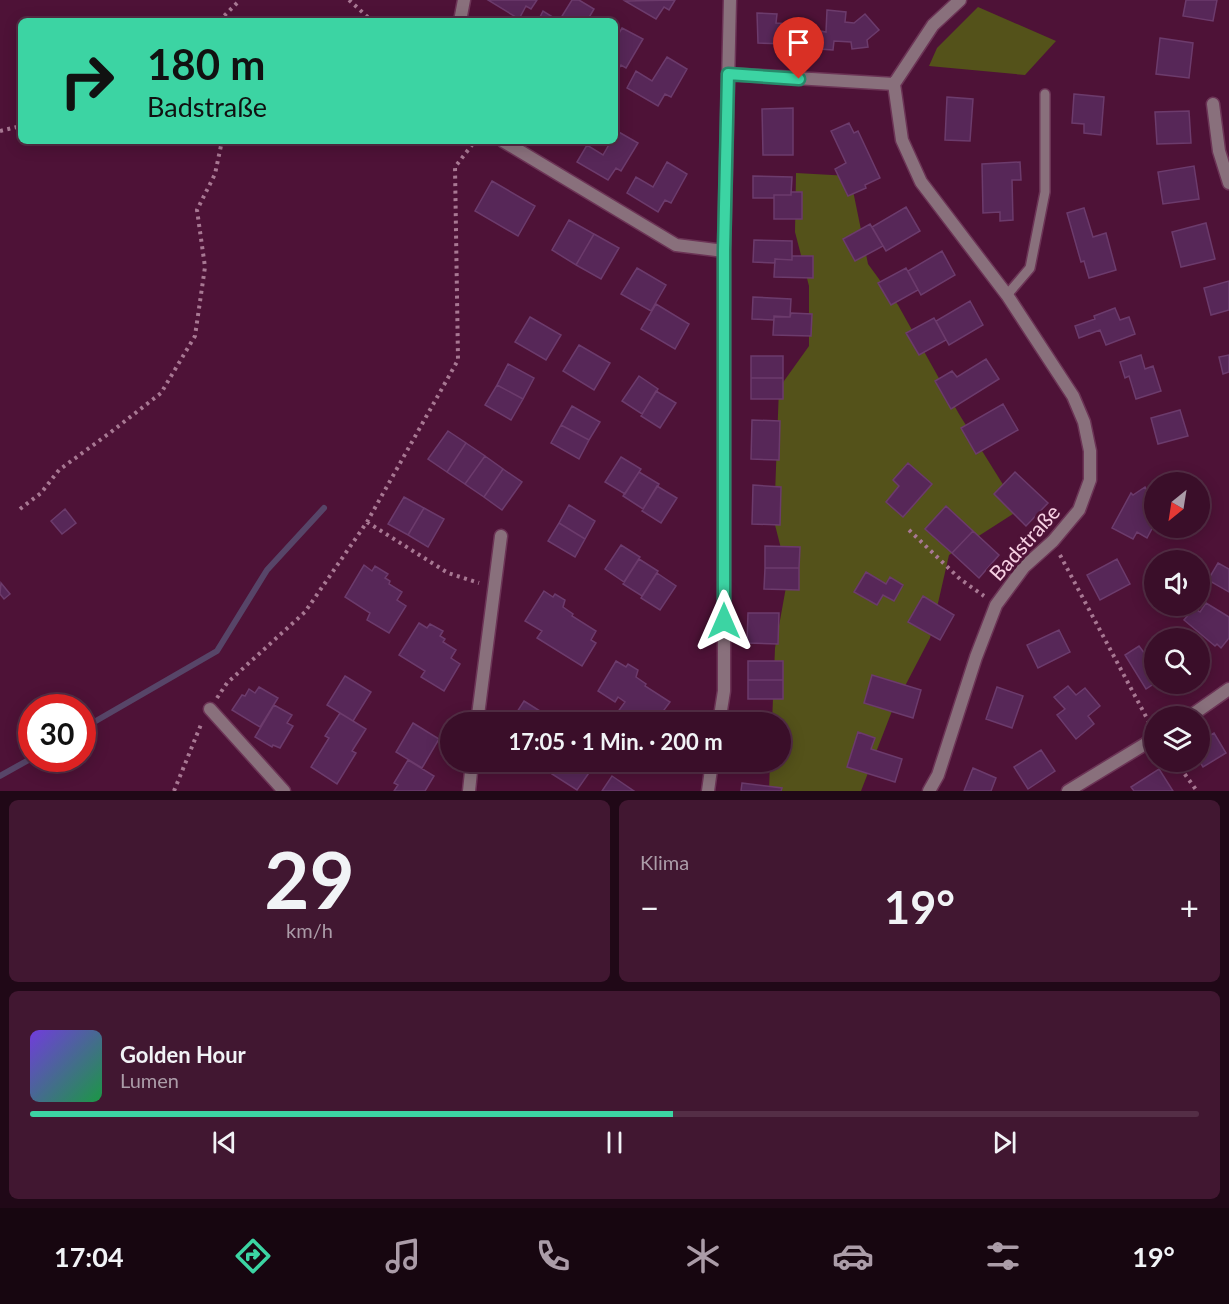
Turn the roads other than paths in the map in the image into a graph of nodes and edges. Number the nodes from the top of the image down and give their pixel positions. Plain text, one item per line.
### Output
1 (464, 0) edge
2 (730, 0) edge
3 (960, 0) edge
4 (461, 18) edge
5 (728, 74) junction
6 (894, 84) junction
7 (1045, 94) dead end
8 (1213, 104) dead end
9 (508, 144) edge
10 (1229, 183) edge
11 (724, 250) junction
12 (1007, 295) junction
13 (501, 536) dead end
14 (1229, 689) edge
15 (1205, 706) edge
16 (210, 709) road end
17 (478, 712) edge
18 (721, 712) edge
19 (1144, 745) edge
20 (471, 772) edge
21 (711, 772) edge
22 (284, 791) edge
23 (469, 791) edge
24 (708, 791) edge
25 (930, 791) edge
26 (1068, 791) edge

1 - 4 street
2 - 5 street
3 - 6 street
5 - 6 street
5 - 11 street
6 - 12 street, Badstraße
7 - 12 lane
8 - 10 street
9 - 11 street
11 - 18 street
12 - 25 street, Badstraße
13 - 17 street
14 - 15 street
16 - 22 street
19 - 26 street
20 - 23 street
21 - 24 street

